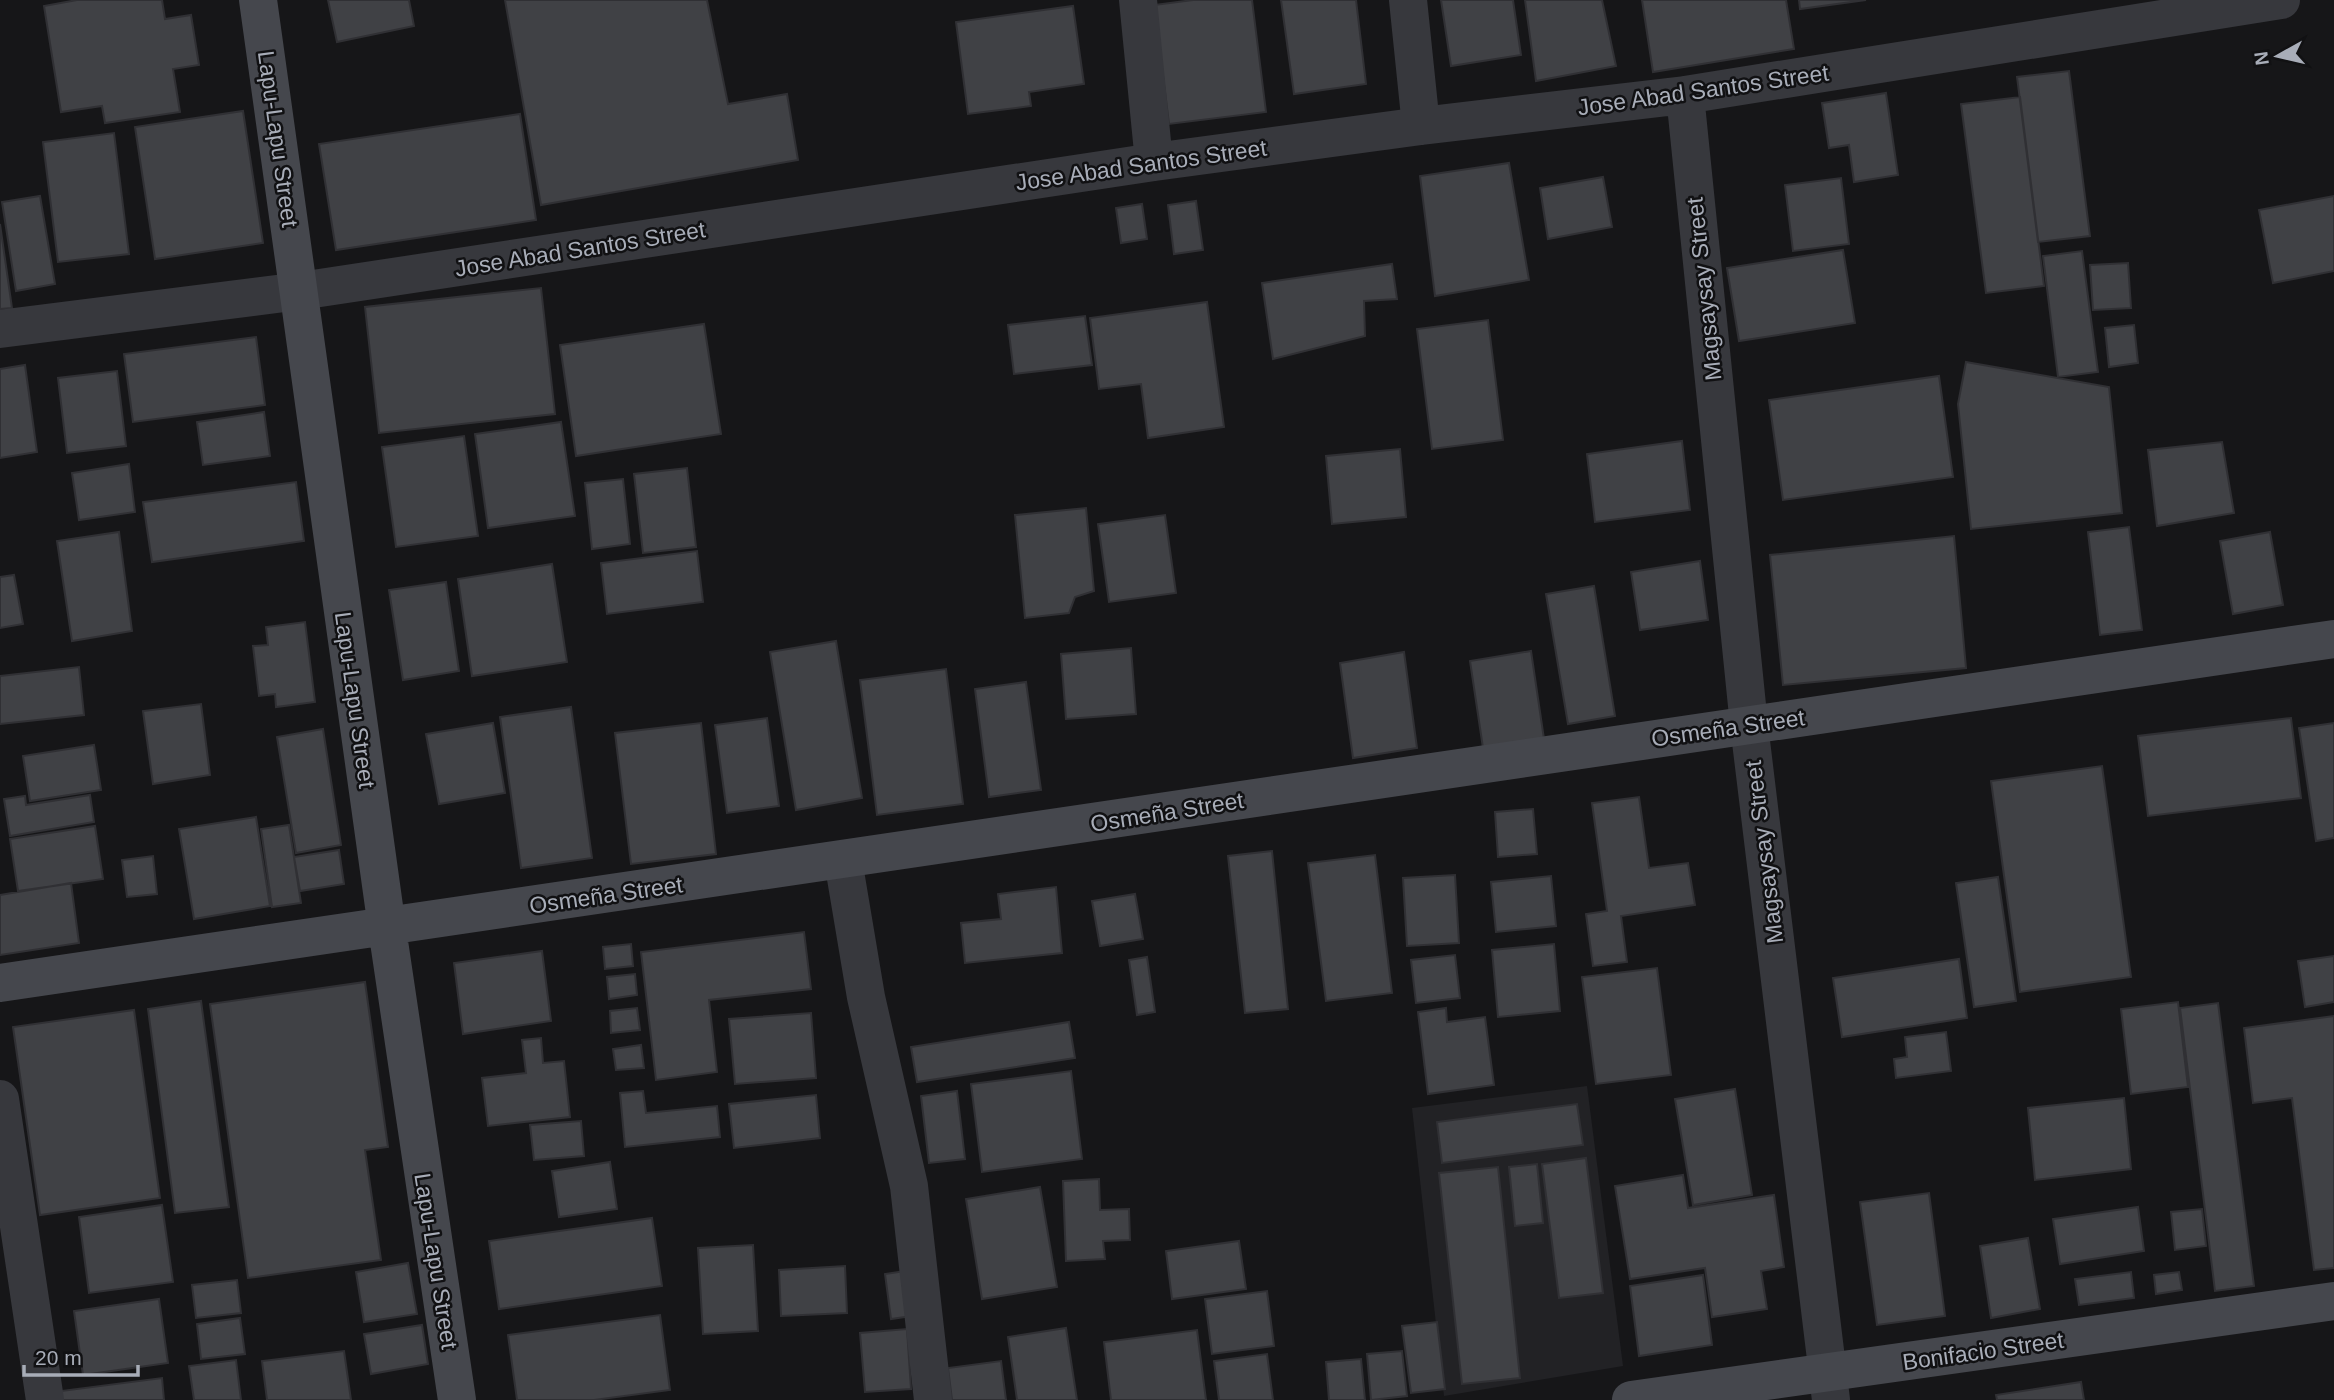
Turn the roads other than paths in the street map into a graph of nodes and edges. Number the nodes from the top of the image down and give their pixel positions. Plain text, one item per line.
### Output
1 (258, 0) edge
2 (1138, 0) edge
3 (1408, 0) edge
4 (2281, 0) edge
5 (1685, 95) junction
6 (1421, 126) junction
7 (1154, 162) junction
8 (300, 291) junction
9 (0, 329) edge
10 (2334, 639) edge
11 (1749, 725) junction
12 (842, 860) junction
13 (387, 928) junction
14 (0, 983) edge
15 (0, 1099) edge
16 (2334, 1301) edge
17 (1829, 1386) edge
18 (45, 1400) edge
19 (457, 1400) edge
20 (933, 1400) edge
21 (1631, 1400) edge

1 - 8 street, Lapu-Lapu Street
2 - 7 street
3 - 6 street
4 - 5 street, Jose Abad Santos Street
5 - 6 street, Jose Abad Santos Street
5 - 11 street, Magsaysay Street
6 - 7 street, Jose Abad Santos Street
7 - 8 street, Jose Abad Santos Street
8 - 9 street, Jose Abad Santos Street
8 - 13 street, Lapu-Lapu Street
10 - 11 street, Osmeña Street
11 - 12 street, Osmeña Street
11 - 17 street, Magsaysay Street
12 - 13 street, Osmeña Street
12 - 20 street
13 - 14 street, Osmeña Street
13 - 19 street, Lapu-Lapu Street
15 - 18 street
16 - 17 street, Bonifacio Street
17 - 21 street, Bonifacio Street

